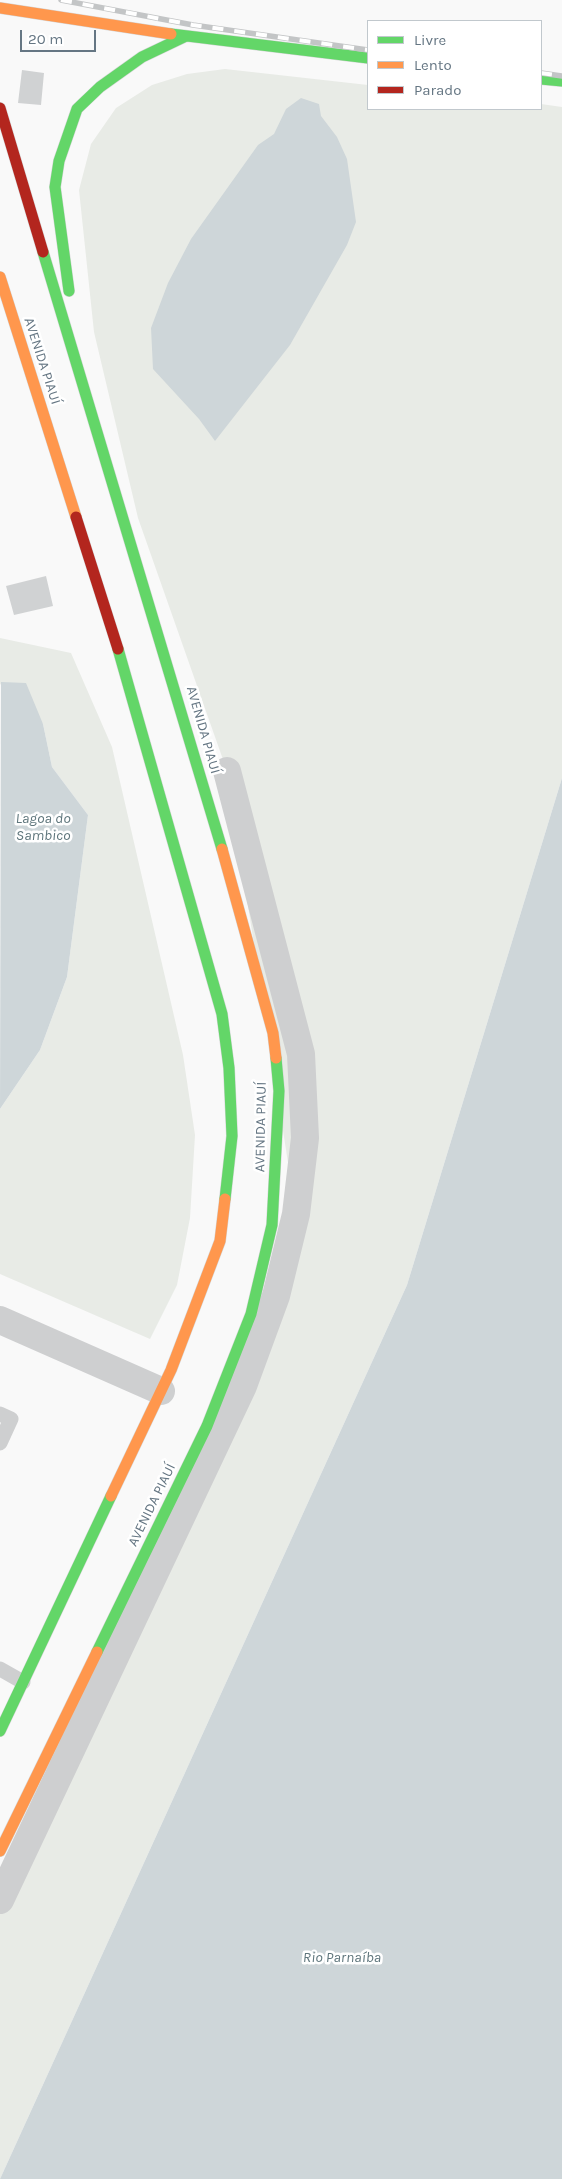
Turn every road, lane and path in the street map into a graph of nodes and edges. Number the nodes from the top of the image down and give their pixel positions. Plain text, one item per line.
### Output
1 (0, 8) edge
2 (186, 36) junction
3 (367, 58) edge
4 (542, 79) edge
5 (562, 81) edge
6 (1, 113) edge
7 (0, 277) edge
8 (81, 372) junction
9 (227, 772) dead end
10 (0, 1320) edge
11 (161, 1391) junction
12 (0, 1414) edge
13 (0, 1443) edge
14 (0, 1670) edge
15 (23, 1682) junction
16 (3, 1718) edge
17 (0, 1851) edge
18 (0, 1900) edge

1 - 2 main road
2 - 3 main road
2 - 8 main road, AVENIDA PIAUÍ
4 - 5 main road
6 - 8 main road, AVENIDA PIAUÍ
7 - 11 main road, AVENIDA PIAUÍ
8 - 17 main road, AVENIDA PIAUÍ
9 - 18 street
10 - 11 street
11 - 15 main road, AVENIDA PIAUÍ
12 - 13 lane
14 - 15 lane
15 - 16 main road, AVENIDA PIAUÍ

